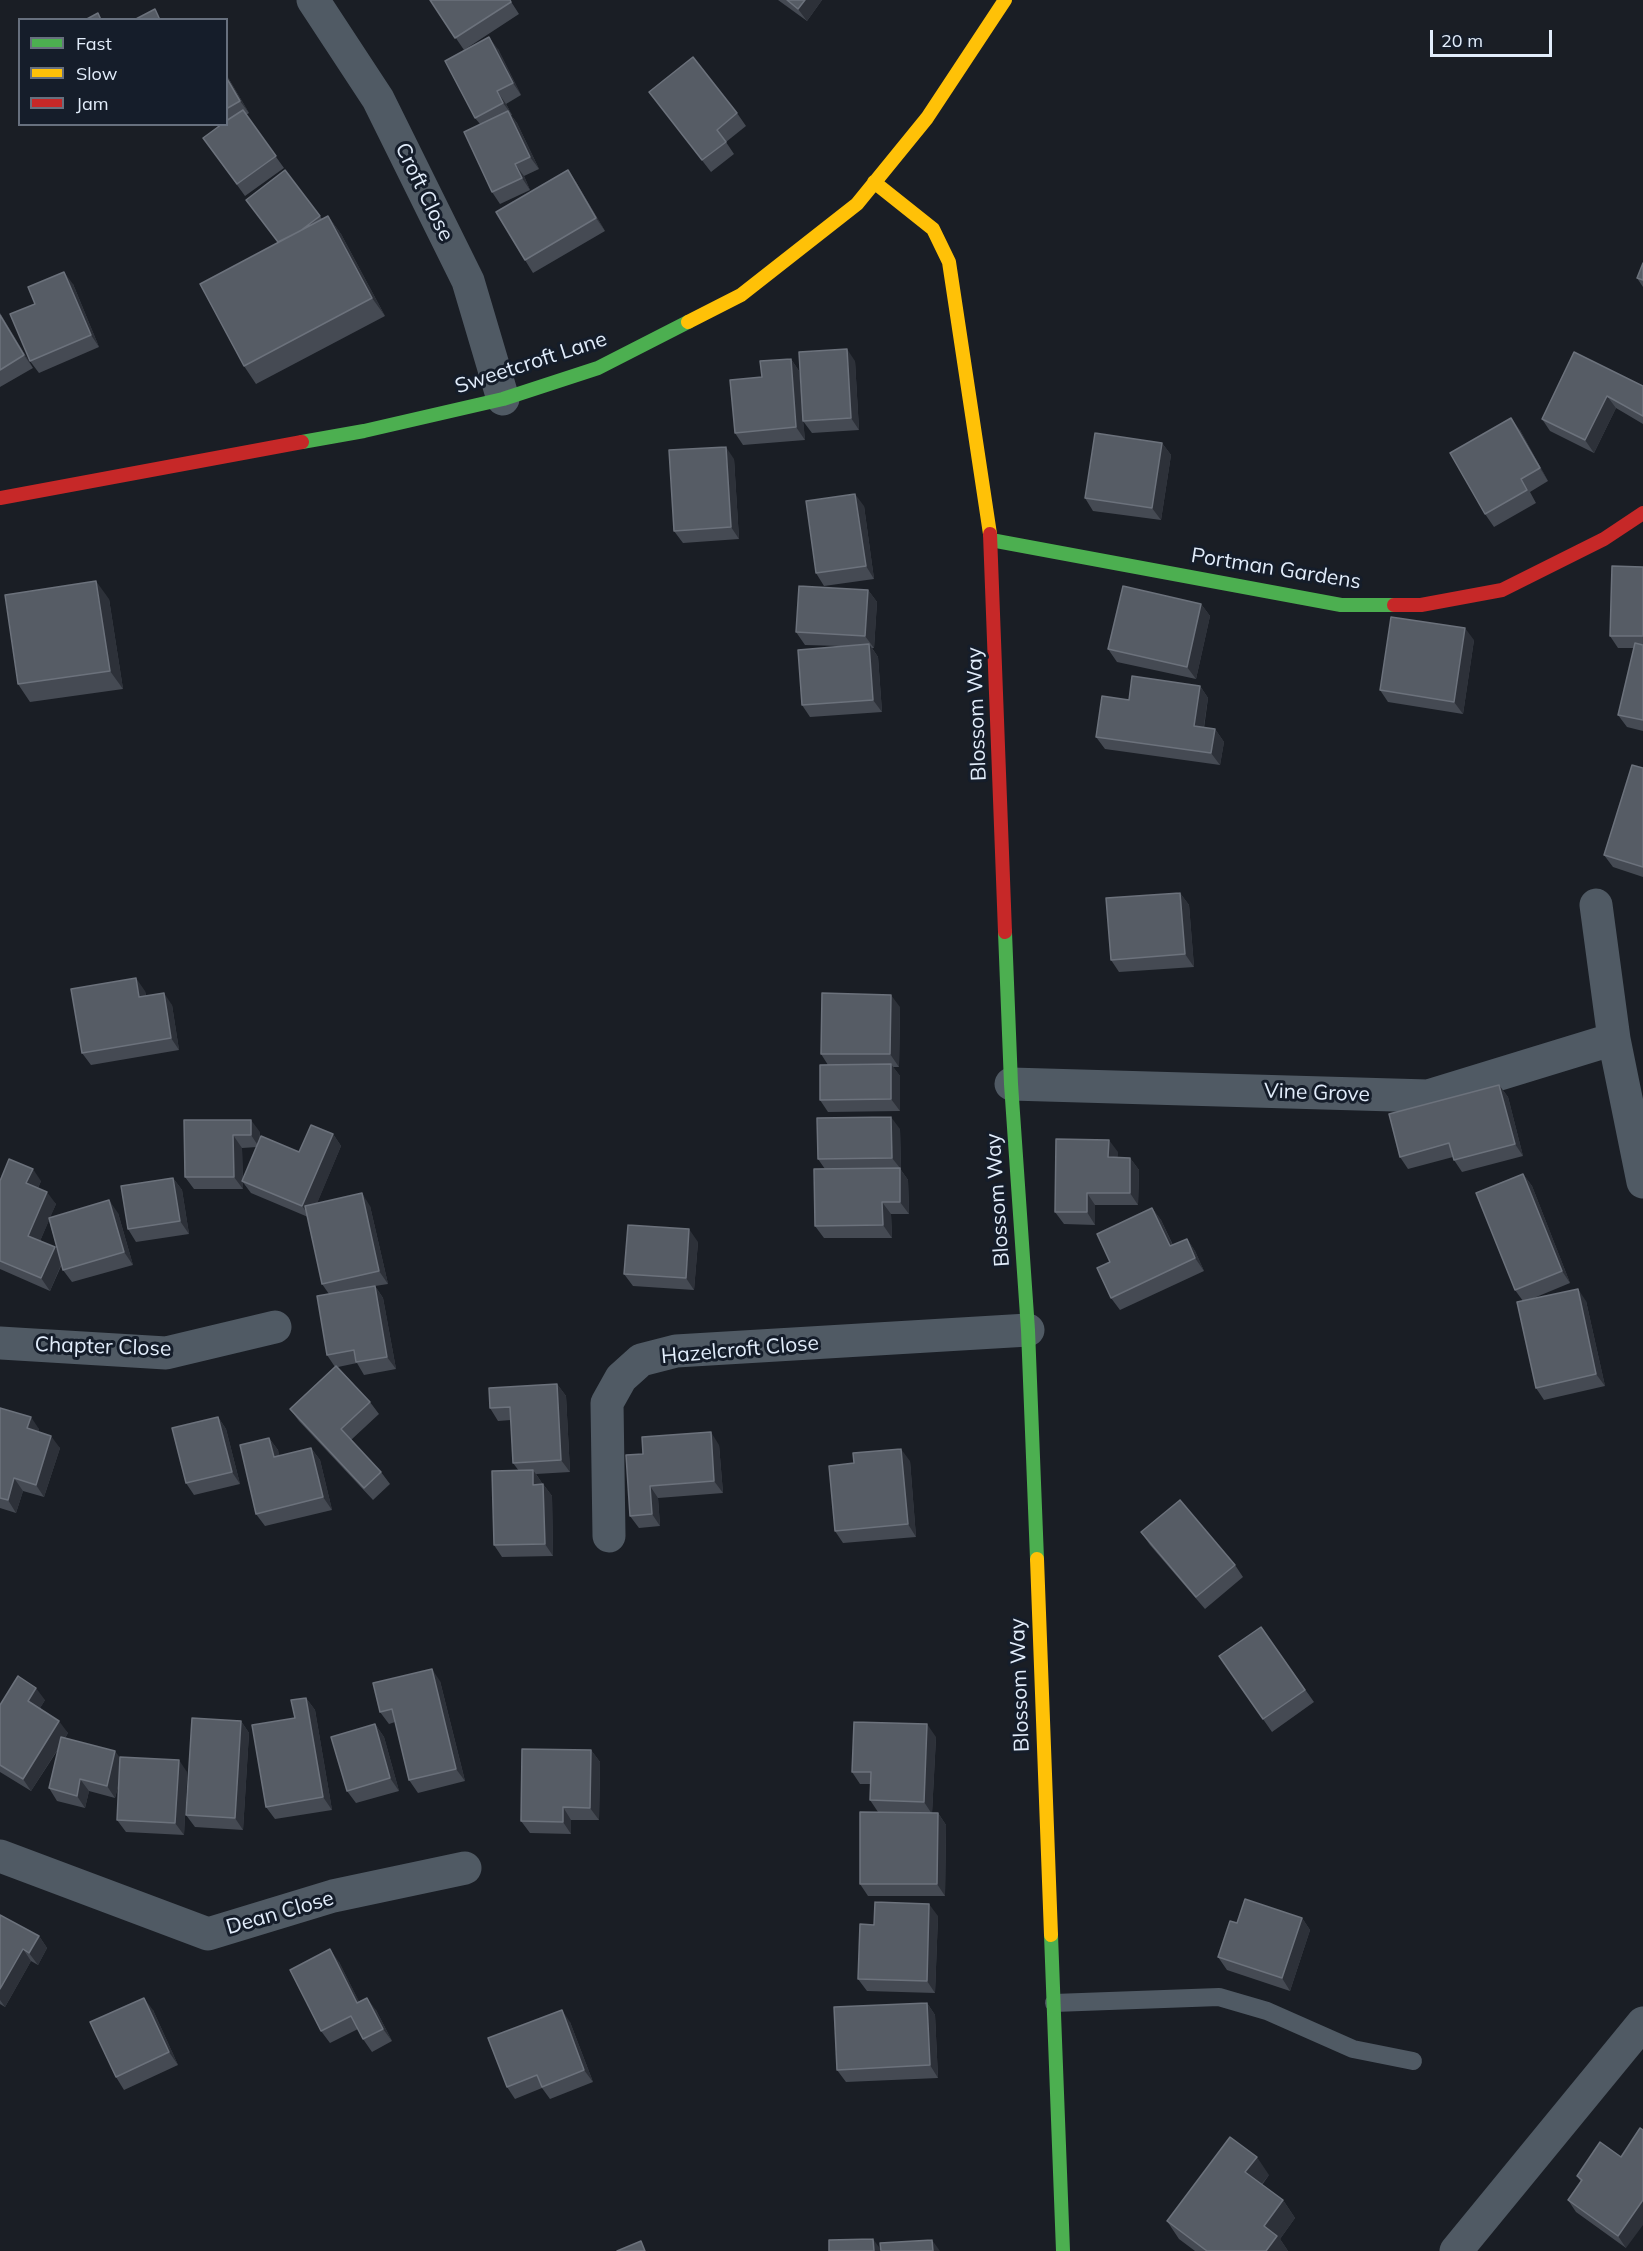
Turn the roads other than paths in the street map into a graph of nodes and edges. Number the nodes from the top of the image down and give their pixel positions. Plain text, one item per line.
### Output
1 (314, 0) edge
2 (1005, 0) edge
3 (874, 182) junction
4 (503, 399) junction
5 (0, 498) edge
6 (1643, 513) edge
7 (991, 540) junction
8 (1596, 905) dead end
9 (1614, 1039) junction
10 (1011, 1084) junction
11 (1643, 1182) edge
12 (275, 1327) dead end
13 (1028, 1330) junction
14 (0, 1343) edge
15 (609, 1536) dead end
16 (0, 1856) edge
17 (465, 1868) dead end
18 (1054, 2003) junction
19 (1643, 2023) edge
20 (1413, 2061) dead end
21 (1063, 2251) edge
22 (1456, 2251) edge

1 - 4 street, Croft Close
2 - 3 street, Sweetcroft Lane
3 - 4 street, Sweetcroft Lane
3 - 7 street, Blossom Way
4 - 5 street, Sweetcroft Lane
6 - 7 street, Portman Gardens
7 - 10 street, Blossom Way
8 - 9 street
9 - 10 street, Vine Grove
9 - 11 street
10 - 13 street, Blossom Way
12 - 14 street, Chapter Close
13 - 15 street, Hazelcroft Close
13 - 18 street, Blossom Way
16 - 17 street, Dean Close
18 - 20 lane
18 - 21 street, Blossom Way
19 - 22 street

